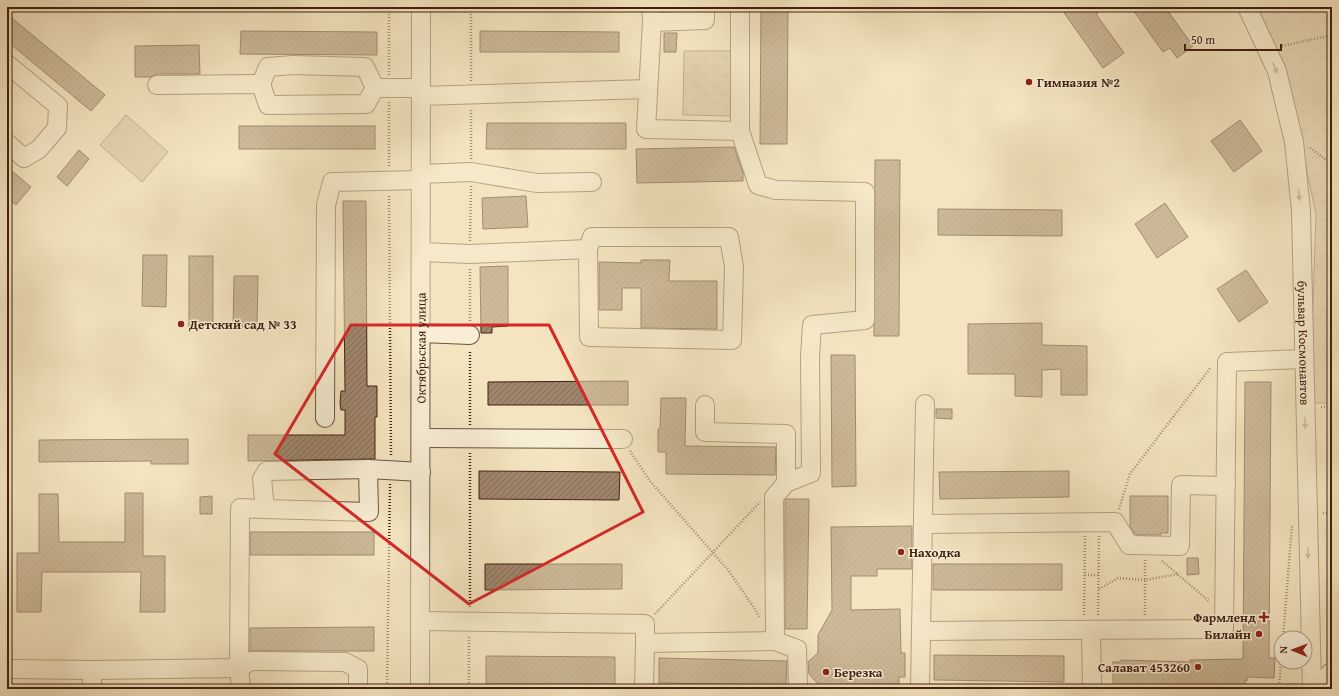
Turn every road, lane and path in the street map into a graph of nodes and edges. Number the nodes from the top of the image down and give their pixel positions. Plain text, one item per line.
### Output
1 (389, 7) edge
2 (421, 7) edge
3 (705, 7) edge
4 (740, 7) edge
5 (1246, 7) edge
6 (652, 15) edge
7 (1332, 35) edge
8 (1267, 50) junction
9 (7, 64) edge
10 (261, 84) junction
11 (157, 86) dead end
12 (382, 88) junction
13 (647, 89) junction
14 (421, 92) junction
15 (740, 131) junction
16 (7, 143) edge
17 (1308, 147) dead end
18 (1332, 164) edge
19 (420, 177) junction
20 (389, 181) junction
21 (592, 182) dead end
22 (588, 249) junction
23 (421, 252) junction
24 (421, 333) junction
25 (470, 335) dead end
26 (1304, 359) junction
27 (1227, 362) junction
28 (925, 404) dead end
29 (705, 405) dead end
30 (326, 418) dead end
31 (421, 438) junction
32 (623, 439) joint
33 (368, 469) junction
34 (391, 471) junction
35 (421, 472) junction
36 (786, 483) junction
37 (1226, 486) junction
38 (774, 498) junction
39 (265, 509) junction
40 (1100, 523) junction
41 (1292, 523) dead end
42 (923, 524) junction
43 (1144, 545) junction
44 (713, 552) junction
45 (1178, 574) junction
46 (1085, 575) junction
47 (1099, 575) junction
48 (1145, 580) junction
49 (1099, 589) junction
50 (1224, 615) junction
51 (421, 621) junction
52 (645, 624) junction
53 (1091, 630) junction
54 (1146, 630) junction
55 (1284, 630) edge
56 (921, 631) junction
57 (775, 641) junction
58 (645, 643) junction
59 (239, 668) junction
60 (7, 669) edge
61 (92, 670) junction
62 (1280, 670) edge
63 (1332, 674) edge
64 (1314, 687) edge
65 (1279, 688) edge
66 (92, 689) edge
67 (241, 689) edge
68 (358, 689) edge
69 (387, 689) edge
70 (420, 689) edge
71 (644, 689) edge
72 (798, 689) edge
73 (920, 689) edge
74 (1092, 689) edge
75 (1250, 689) edge

1 - 12 path
2 - 14 street, Октябрьская улица
3 - 6 street
4 - 15 street
5 - 8 street, бульвар Космонавтов
6 - 13 street
7 - 8 path
8 -> 26 street, бульвар Космонавтов
9 - 16 street
10 - 11 street
10 - 12 street
10 - 12 street
12 - 14 street
12 - 20 path
13 - 14 street
13 - 15 street
14 - 19 street, Октябрьская улица
15 - 36 street
17 - 18 path
19 - 20 street
19 - 21 street
19 - 23 street, Октябрьская улица
20 - 30 street
20 - 34 path
22 - 22 street
22 - 23 street
23 - 24 street, Октябрьская улица
24 - 25 street
24 - 31 street, Октябрьская улица
26 - 27 street
26 -> 64 street, бульвар Космонавтов
27 - 37 street
27 - 40 path
28 - 42 street
29 - 36 street
31 - 32 street
31 - 35 street, Октябрьская улица
32 - 44 path
33 - 34 street
33 - 39 street
33 - 39 street
34 - 35 street
34 - 69 path
35 - 51 street, Октябрьская улица
36 - 38 street
37 - 43 street
37 - 50 street
38 - 44 path
38 - 57 street
39 - 59 street
40 - 42 street
40 - 43 street
40 - 46 path
40 - 47 path
41 - 55 path
42 - 56 street
43 - 45 path
43 - 48 path
44 - 52 path
44 - 57 path
45 - 48 path
45 - 50 path
46 - 47 path
46 - 53 path
47 - 49 path
48 - 49 path
48 - 54 path
49 - 53 path
50 - 54 street
51 - 52 street
51 - 70 street, Октябрьская улица
52 - 58 street
53 - 54 street
53 - 56 street
53 - 74 street
56 - 73 street
57 - 58 street
57 - 72 street
58 - 71 street
59 - 61 street
59 - 67 street
59 - 68 street
60 - 61 street
61 - 66 street
62 - 65 path
63 - 64 main road
64 - 65 path
65 - 75 path

